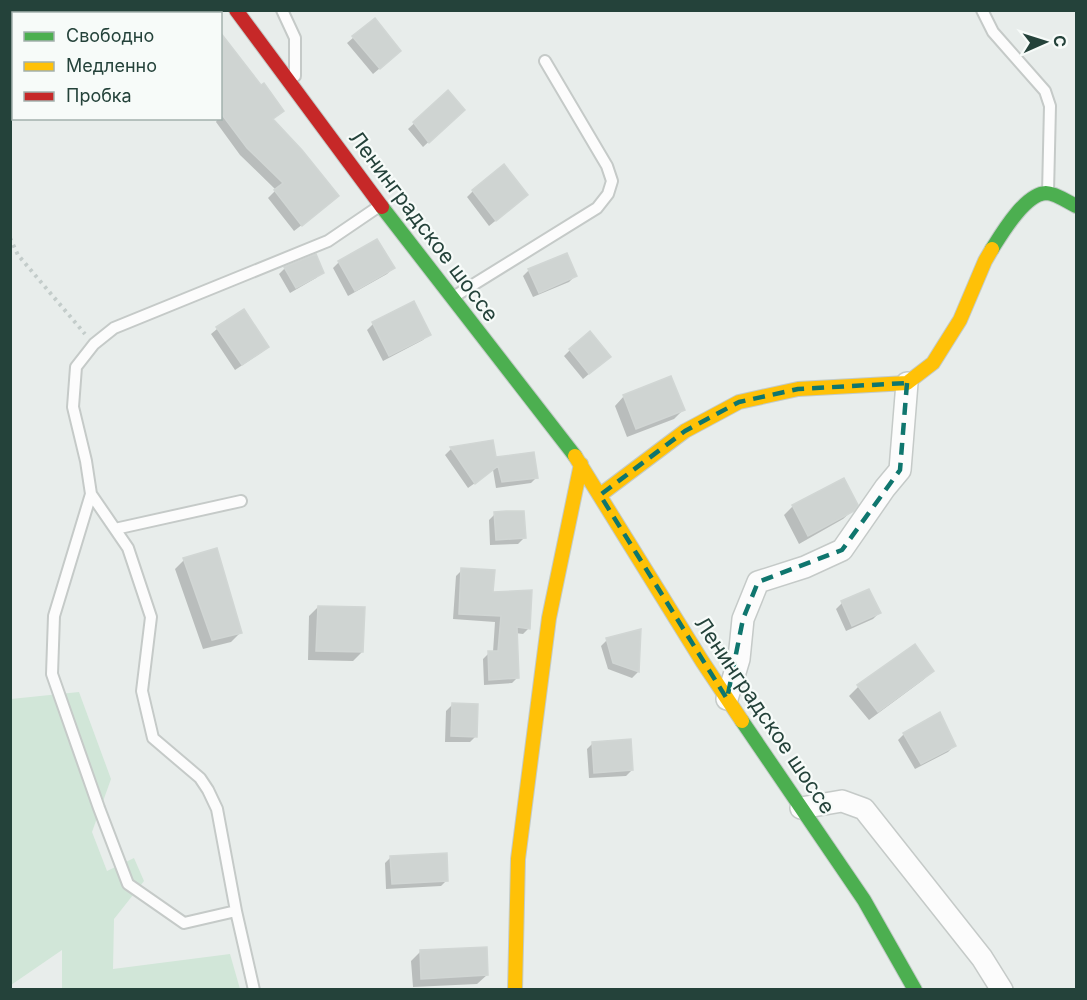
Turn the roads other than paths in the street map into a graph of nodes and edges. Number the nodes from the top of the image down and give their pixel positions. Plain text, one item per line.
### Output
1 (237, 10) edge
2 (282, 10) edge
3 (981, 10) edge
4 (545, 61) dead end
5 (295, 89) junction
6 (1048, 193) junction
7 (381, 205) junction
8 (1077, 206) edge
9 (452, 298) junction
10 (907, 383) junction
11 (581, 464) junction
12 (91, 494) junction
13 (600, 495) junction
14 (241, 501) dead end
15 (115, 529) junction
16 (727, 699) junction
17 (801, 808) junction
18 (236, 911) junction
19 (255, 990) edge
20 (514, 990) edge
21 (915, 990) edge
22 (1002, 990) edge

1 - 5 main road, Ленинградское шоссе
2 - 5 lane
3 - 6 lane
4 - 9 lane
5 - 7 main road, Ленинградское шоссе
6 - 8 main road
6 - 10 main road
7 - 9 main road, Ленинградское шоссе
7 - 12 lane
9 - 11 main road, Ленинградское шоссе
10 - 13 main road
10 - 16 street
11 - 13 main road, Ленинградское шоссе
11 - 20 main road
12 - 15 lane
12 - 18 lane
13 - 16 main road, Ленинградское шоссе
14 - 15 lane
15 - 18 lane
16 - 17 main road, Ленинградское шоссе
17 - 21 main road, Ленинградское шоссе
17 - 22 street
18 - 19 lane

